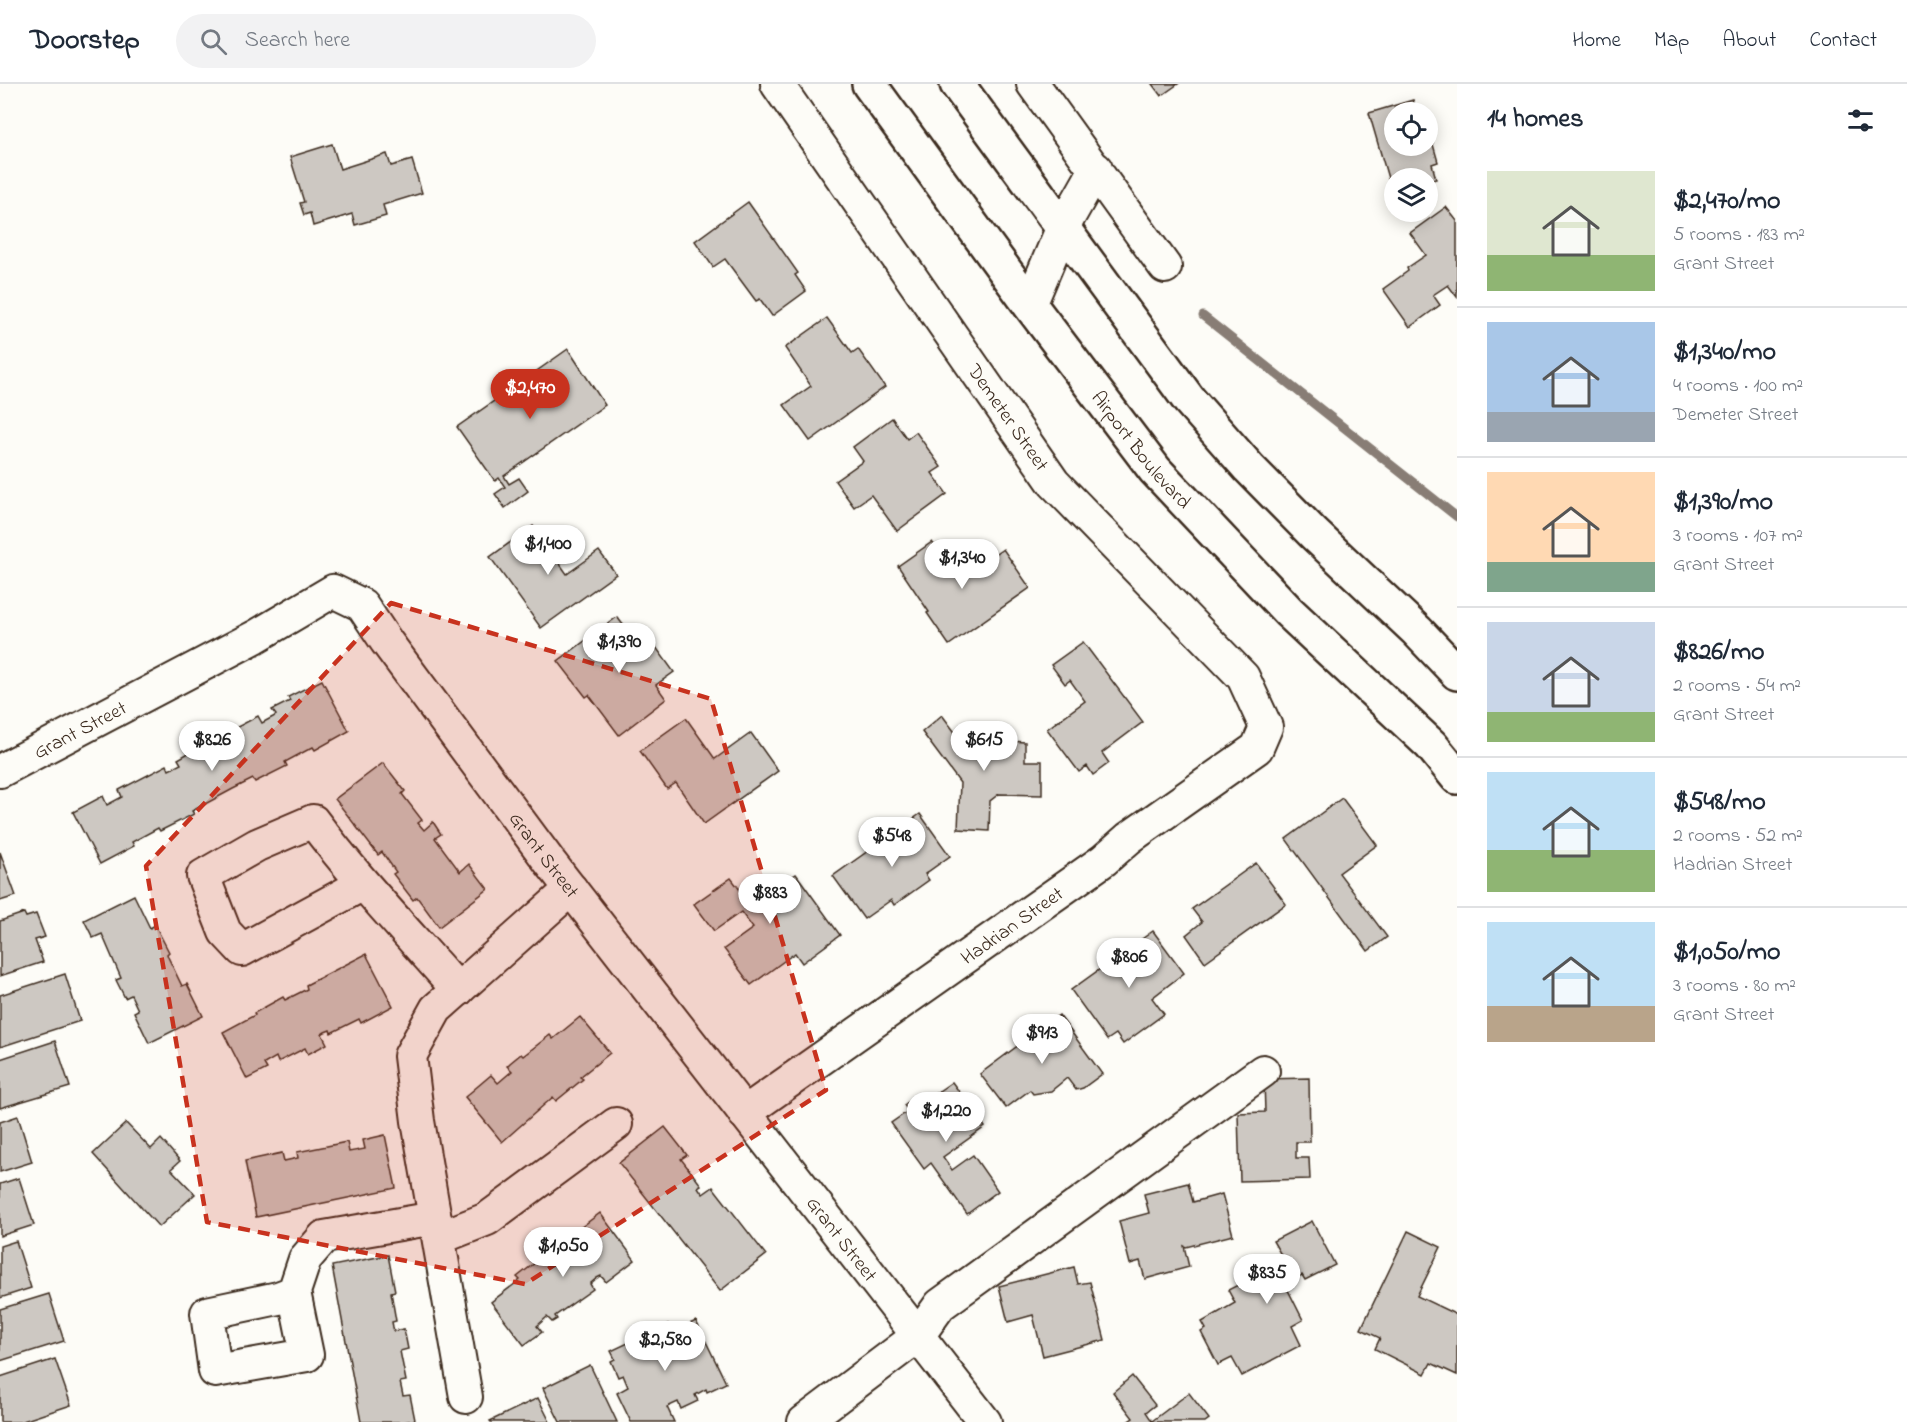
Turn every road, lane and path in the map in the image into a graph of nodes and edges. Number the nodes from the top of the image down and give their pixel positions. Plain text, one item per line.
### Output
1 (777, 84) edge
2 (869, 84) edge
3 (957, 84) edge
4 (1034, 84) edge
5 (1096, 169) junction
6 (1062, 229) junction
7 (1165, 267) dead end
8 (1030, 305) junction
9 (1457, 673) edge
10 (1266, 727) joint
11 (0, 771) edge
12 (1457, 777) edge
13 (363, 884) junction
14 (571, 889) junction
15 (458, 990) junction
16 (1263, 1071) dead end
17 (744, 1113) junction
18 (616, 1124) dead end
19 (437, 1228) junction
20 (294, 1292) dead end
21 (918, 1336) junction
22 (466, 1397) dead end
23 (804, 1422) edge
24 (986, 1422) edge

1 - 10 street, Demeter Street
2 - 8 main road, Airport Boulevard
3 - 6 main road
4 - 5 street
5 - 6 street
5 - 7 street
6 - 8 street
6 - 9 main road
8 - 12 main road, Airport Boulevard
10 - 17 street, Hadrian Street
11 - 14 street, Grant Street
13 - 13 street
13 - 15 street
14 - 15 street
14 - 17 street, Grant Street
15 - 19 street
16 - 21 street
17 - 21 street, Grant Street
18 - 19 street
19 - 20 street
19 - 22 street
21 - 23 street
21 - 24 street, Grant Street

